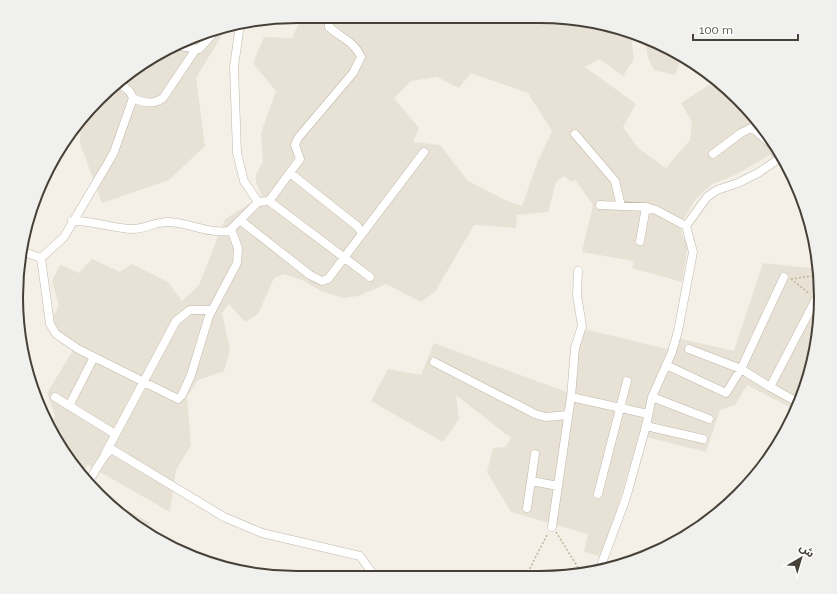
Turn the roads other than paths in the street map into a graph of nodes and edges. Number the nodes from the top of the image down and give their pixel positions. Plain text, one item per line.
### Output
1 (329, 23) edge
2 (239, 29) edge
3 (210, 38) edge
4 (185, 47) edge
5 (196, 49) junction
6 (123, 86) edge
7 (133, 98) junction
8 (575, 134) dead end
9 (763, 138) edge
10 (424, 152) dead end
11 (712, 154) dead end
12 (777, 160) edge
13 (290, 173) junction
14 (269, 201) junction
15 (258, 202) junction
16 (600, 205) dead end
17 (621, 206) junction
18 (646, 208) junction
19 (240, 220) junction
20 (72, 221) junction
21 (686, 226) junction
22 (230, 231) junction
23 (361, 232) junction
24 (640, 241) dead end
25 (26, 253) edge
26 (41, 258) junction
27 (345, 258) junction
28 (578, 272) dead end
29 (370, 277) dead end
30 (787, 278) road end
31 (814, 305) edge
32 (212, 310) junction
33 (690, 349) dead end
34 (94, 357) junction
35 (434, 362) dead end
36 (666, 365) junction
37 (741, 369) junction
38 (144, 380) junction
39 (627, 381) dead end
40 (770, 386) junction
41 (55, 397) dead end
42 (571, 397) junction
43 (652, 397) junction
44 (794, 400) edge
45 (69, 406) junction
46 (621, 408) junction
47 (648, 414) junction
48 (568, 415) junction
49 (709, 419) dead end
50 (646, 426) junction
51 (115, 434) junction
52 (703, 439) dead end
53 (535, 454) dead end
54 (105, 456) junction
55 (91, 478) edge
56 (531, 481) junction
57 (558, 486) junction
58 (598, 494) dead end
59 (527, 508) dead end
60 (552, 527) road end
61 (601, 564) edge
62 (371, 571) edge

1 - 13 street
2 - 15 street
3 - 5 street
4 - 5 street
5 - 7 street
6 - 7 street
7 - 20 street
8 - 17 street
9 - 11 street
10 - 23 street
12 - 21 street
13 - 14 street
13 - 23 street
14 - 15 street
14 - 27 street
15 - 19 street
16 - 17 street
17 - 18 street
18 - 21 street
18 - 24 street
19 - 22 street
19 - 27 street
20 - 22 street
20 - 26 street
21 - 36 street
22 - 32 street
23 - 27 street
25 - 26 street
26 - 34 street
27 - 29 street
28 - 42 street
30 - 37 street
31 - 40 street
32 - 38 street
32 - 38 street
33 - 37 street
34 - 38 street
34 - 45 street
35 - 48 street
36 - 37 street
36 - 43 street
37 - 40 street
38 - 51 street
39 - 46 street
40 - 44 street
41 - 45 street
42 - 46 street
42 - 48 street
43 - 47 street
43 - 49 street
45 - 51 street
46 - 47 street
46 - 58 street
47 - 50 street
48 - 57 street
50 - 52 street
50 - 61 street
51 - 54 street
53 - 56 street
54 - 55 street
54 - 62 street
56 - 57 street
56 - 59 street
57 - 60 street

